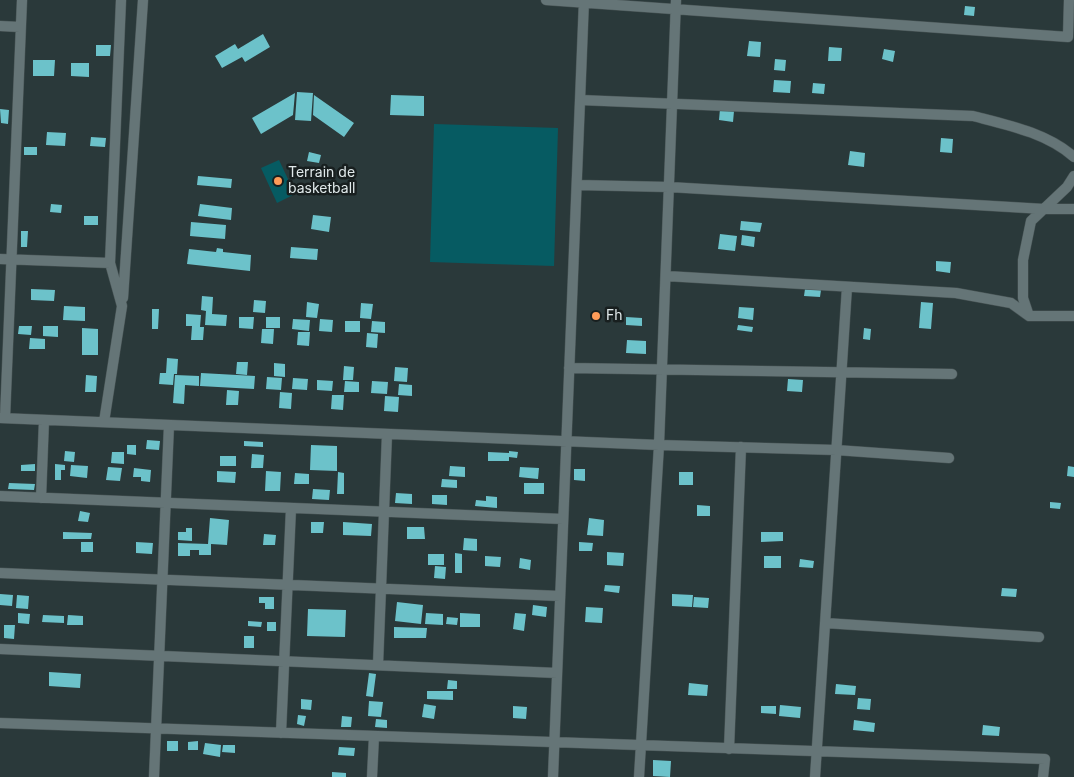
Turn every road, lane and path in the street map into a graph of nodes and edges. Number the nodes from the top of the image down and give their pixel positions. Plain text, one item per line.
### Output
1 (22, 0) edge
2 (121, 0) edge
3 (143, 0) edge
4 (546, 0) edge
5 (1069, 0) edge
6 (584, 1) edge
7 (676, 4) edge
8 (0, 26) edge
9 (20, 27) junction
10 (580, 100) junction
11 (672, 104) junction
12 (1074, 157) edge
13 (1074, 176) edge
14 (577, 184) junction
15 (669, 187) junction
16 (1044, 209) junction
17 (1074, 209) edge
18 (0, 259) edge
19 (11, 259) junction
20 (110, 263) junction
21 (666, 276) junction
22 (847, 287) junction
23 (122, 306) junction
24 (1029, 316) junction
25 (1074, 316) edge
26 (569, 368) junction
27 (662, 369) junction
28 (841, 372) junction
29 (952, 374) dead end
30 (2, 418) edge
31 (44, 420) junction
32 (104, 422) junction
33 (168, 425) junction
34 (387, 434) junction
35 (566, 442) junction
36 (659, 445) junction
37 (741, 448) junction
38 (836, 450) junction
39 (948, 458) dead end
40 (0, 496) edge
41 (41, 498) junction
42 (165, 503) junction
43 (291, 508) junction
44 (384, 512) junction
45 (563, 519) junction
46 (0, 573) edge
47 (162, 580) junction
48 (288, 585) junction
49 (381, 589) junction
50 (560, 596) junction
51 (825, 623) junction
52 (1038, 637) dead end
53 (0, 650) edge
54 (159, 656) junction
55 (285, 661) junction
56 (378, 665) junction
57 (557, 673) junction
58 (0, 723) edge
59 (156, 729) junction
60 (281, 733) junction
61 (374, 736) junction
62 (554, 742) junction
63 (641, 746) junction
64 (729, 749) junction
65 (816, 752) junction
66 (154, 777) edge
67 (372, 777) edge
68 (553, 777) edge
69 (639, 777) edge
70 (815, 777) edge
71 (1043, 777) edge

1 - 9 street
2 - 20 street
3 - 23 street
4 - 6 street
5 - 7 street
6 - 7 street
6 - 10 street
7 - 11 street
8 - 9 street
9 - 19 street
10 - 11 street
10 - 14 street
11 - 12 street
11 - 15 street
13 - 16 street
14 - 15 street
14 - 26 street
15 - 16 street
15 - 21 street
16 - 17 street
16 - 24 street
18 - 19 street
19 - 20 street
19 - 30 street
20 - 23 street
21 - 22 street
21 - 27 street
22 - 24 street
22 - 28 street
23 - 32 street
24 - 25 street
26 - 27 street
26 - 35 street
27 - 28 street
27 - 36 street
28 - 29 street
28 - 38 street
30 - 31 street
31 - 32 street
31 - 41 street
32 - 33 street
33 - 34 street
33 - 42 street
34 - 35 street
34 - 44 street
35 - 36 street
35 - 45 street
36 - 37 street
36 - 63 street
37 - 38 street
37 - 64 street
38 - 39 street
38 - 51 street
40 - 41 street
41 - 42 street
42 - 43 street
42 - 47 street
43 - 44 street
43 - 48 street
44 - 45 street
44 - 49 street
45 - 50 street
46 - 47 street
47 - 48 street
47 - 54 street
48 - 49 street
48 - 55 street
49 - 50 street
49 - 56 street
50 - 57 street
51 - 52 street
51 - 65 street
53 - 54 street
54 - 55 street
54 - 59 street
55 - 56 street
55 - 60 street
56 - 57 street
57 - 62 street
58 - 59 street
59 - 60 street
59 - 66 street
60 - 61 street
61 - 62 street
61 - 67 street
62 - 63 street
62 - 68 street
63 - 64 street
63 - 69 street
64 - 65 street
65 - 70 street
65 - 71 street

